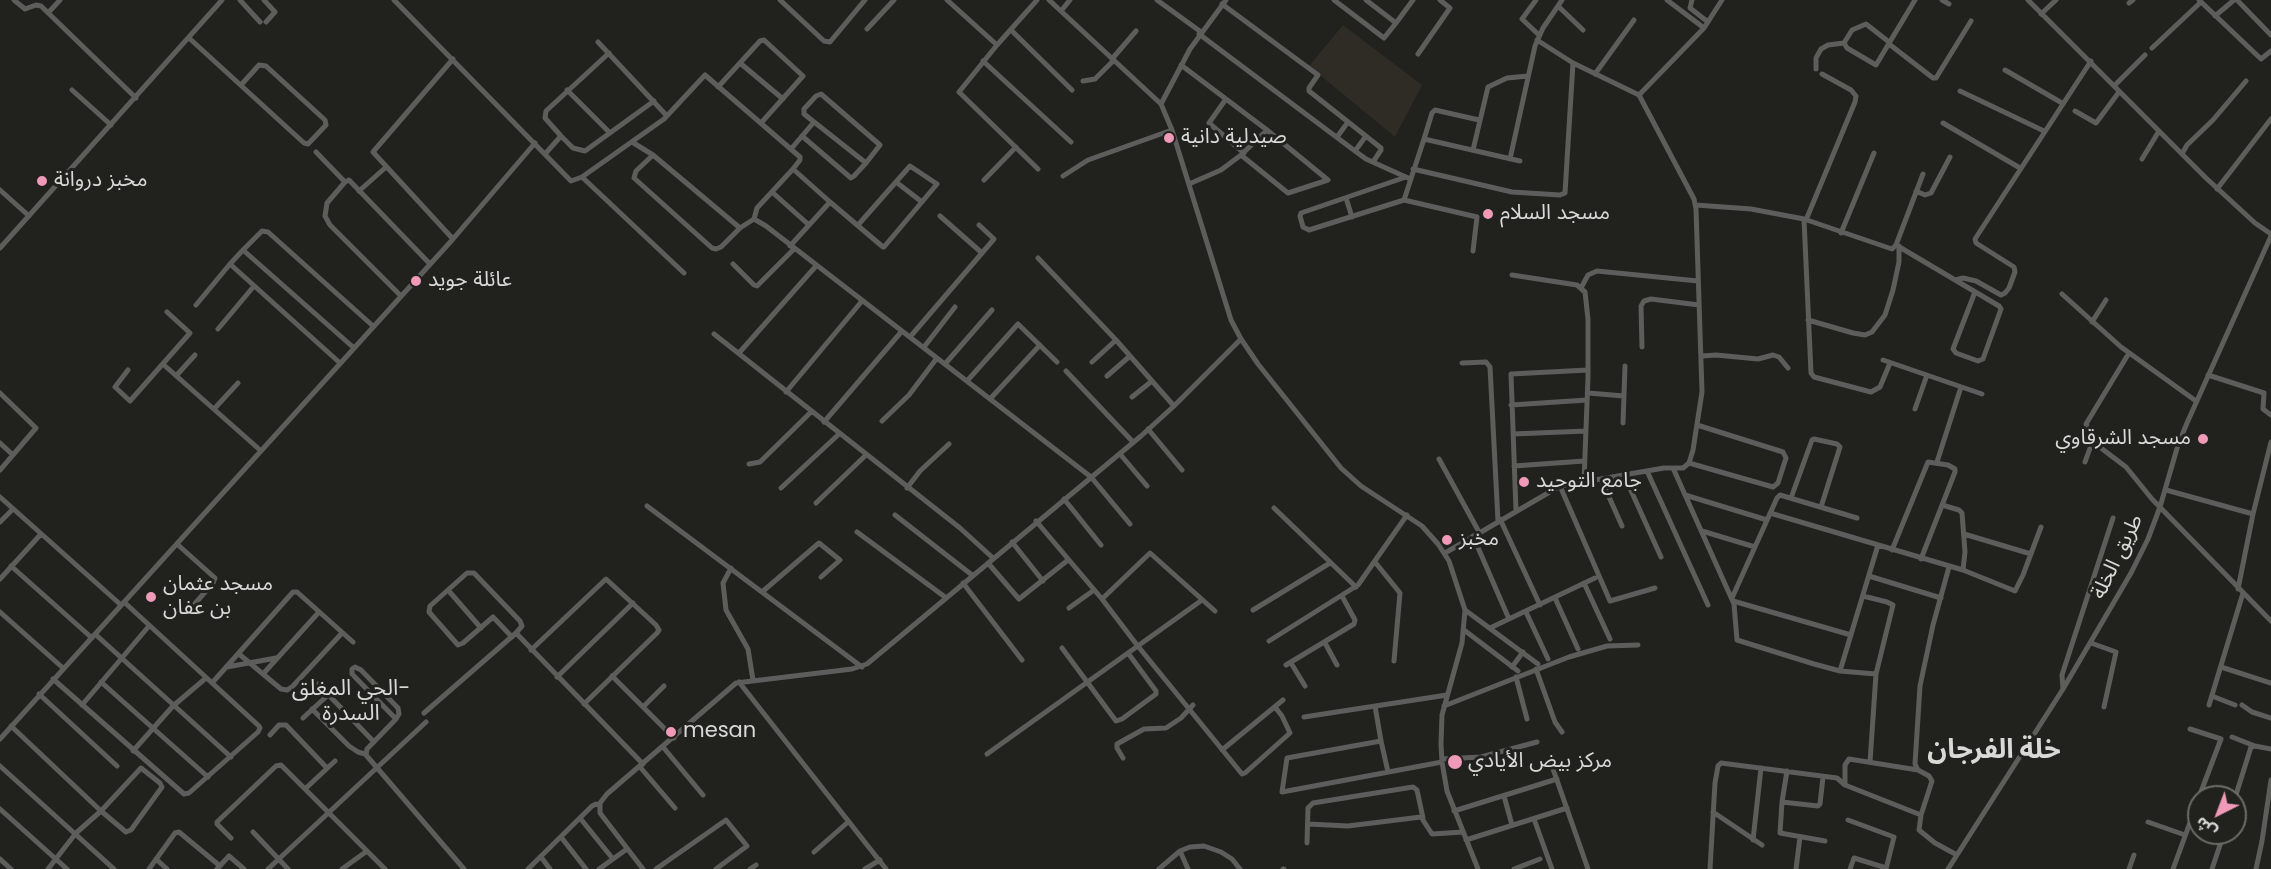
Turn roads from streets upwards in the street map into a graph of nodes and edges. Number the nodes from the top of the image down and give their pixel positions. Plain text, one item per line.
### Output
1 (14, 0) edge
2 (60, 0) edge
3 (222, 0) edge
4 (240, 0) edge
5 (264, 0) edge
6 (394, 0) edge
7 (780, 0) edge
8 (865, 0) edge
9 (894, 0) edge
10 (947, 0) edge
11 (1037, 0) edge
12 (1049, 0) edge
13 (1070, 0) edge
14 (1157, 0) edge
15 (1334, 0) edge
16 (1366, 0) edge
17 (1413, 0) edge
18 (1440, 0) edge
19 (1536, 0) edge
20 (1562, 0) edge
21 (1667, 0) edge
22 (1692, 0) edge
23 (1722, 0) edge
24 (1916, 0) edge
25 (1942, 0) edge
26 (2028, 0) edge
27 (2056, 0) edge
28 (2236, 0) edge
29 (2200, 1) edge
30 (1224, 2) edge
31 (1949, 4) dead end
32 (1558, 6) junction
33 (1061, 11) junction
34 (48, 13) junction
35 (2042, 14) junction
36 (2215, 16) junction
37 (1634, 20) dead end
38 (1971, 21) dead end
39 (1708, 22) junction
40 (1396, 23) junction
41 (1704, 28) junction
42 (867, 29) dead end
43 (1011, 30) junction
44 (1583, 30) dead end
45 (1136, 31) dead end
46 (1200, 33) junction
47 (2271, 35) edge
48 (189, 38) junction
49 (1538, 38) junction
50 (598, 42) dead end
51 (1844, 43) junction
52 (1889, 43) junction
53 (997, 45) junction
54 (2152, 48) dead end
55 (2271, 51) edge
56 (609, 53) junction
57 (1418, 54) dead end
58 (2145, 55) dead end
59 (453, 59) junction
60 (1113, 59) junction
61 (983, 61) junction
62 (2091, 61) junction
63 (740, 63) junction
64 (1573, 63) junction
65 (1181, 65) junction
66 (1816, 69) dead end
67 (2005, 70) dead end
68 (1595, 74) junction
69 (1822, 74) dead end
70 (1528, 76) junction
71 (1083, 81) dead end
72 (2247, 81) dead end
73 (241, 85) junction
74 (2114, 86) junction
75 (718, 87) junction
76 (72, 90) dead end
77 (567, 90) junction
78 (1072, 90) dead end
79 (1960, 91) dead end
80 (2119, 92) junction
81 (1639, 95) junction
82 (136, 98) junction
83 (783, 99) junction
84 (1226, 99) junction
85 (654, 101) junction
86 (2062, 103) junction
87 (1161, 104) junction
88 (2075, 111) dead end
89 (667, 116) junction
90 (2271, 119) edge
91 (1479, 120) junction
92 (814, 122) junction
93 (1348, 122) junction
94 (761, 123) junction
95 (1943, 123) dead end
96 (111, 125) junction
97 (1172, 130) junction
98 (1267, 130) junction
99 (2044, 131) junction
100 (2159, 132) junction
101 (610, 134) junction
102 (561, 136) junction
103 (802, 136) junction
104 (1366, 136) junction
105 (1337, 137) junction
106 (1424, 138) junction
107 (632, 142) junction
108 (1071, 142) dead end
109 (535, 143) junction
110 (1016, 147) junction
111 (791, 149) junction
112 (1473, 150) junction
113 (1355, 151) junction
114 (316, 152) dead end
115 (1874, 153) dead end
116 (545, 154) junction
117 (1242, 154) junction
118 (2182, 154) junction
119 (653, 155) junction
120 (1950, 157) dead end
121 (1510, 159) junction
122 (2142, 159) dead end
123 (1520, 161) dead end
124 (1373, 162) junction
125 (866, 163) junction
126 (385, 168) junction
127 (2020, 168) junction
128 (793, 169) junction
129 (1038, 169) dead end
130 (1413, 170) junction
131 (1923, 174) dead end
132 (1063, 176) dead end
133 (582, 177) junction
134 (1408, 178) junction
135 (984, 180) dead end
136 (345, 182) junction
137 (896, 182) junction
138 (1189, 184) junction
139 (2217, 189) junction
140 (0, 190) edge
141 (359, 191) junction
142 (1916, 191) junction
143 (771, 192) junction
144 (1346, 198) junction
145 (1404, 200) junction
146 (830, 202) junction
147 (922, 202) junction
148 (1696, 205) junction
149 (29, 216) junction
150 (940, 216) dead end
151 (1352, 217) junction
152 (754, 219) junction
153 (1805, 220) junction
154 (809, 225) junction
155 (858, 225) junction
156 (979, 225) dead end
157 (740, 228) junction
158 (1841, 233) junction
159 (2271, 235) edge
160 (453, 239) junction
161 (1898, 246) junction
162 (792, 247) junction
163 (0, 248) edge
164 (243, 250) junction
165 (1473, 251) dead end
166 (982, 253) junction
167 (1038, 258) dead end
168 (230, 264) junction
169 (430, 264) junction
170 (733, 264) dead end
171 (816, 266) junction
172 (684, 273) dead end
173 (1512, 275) dead end
174 (1698, 280) junction
175 (1955, 280) junction
176 (254, 286) junction
177 (1581, 288) junction
178 (1975, 292) junction
179 (2062, 294) dead end
180 (401, 296) junction
181 (2106, 300) dead end
182 (862, 301) junction
183 (196, 304) dead end
184 (1699, 305) junction
185 (955, 307) dead end
186 (992, 310) dead end
187 (167, 312) dead end
188 (1808, 320) junction
189 (2092, 322) junction
190 (373, 326) junction
191 (218, 329) dead end
192 (902, 331) junction
193 (714, 334) dead end
194 (910, 337) junction
195 (1241, 339) junction
196 (1116, 340) junction
197 (1040, 345) junction
198 (924, 347) junction
199 (1642, 347) dead end
200 (354, 348) junction
201 (739, 353) junction
202 (2129, 353) junction
203 (195, 355) dead end
204 (1130, 356) junction
205 (1702, 356) junction
206 (938, 358) junction
207 (1883, 360) dead end
208 (1057, 362) dead end
209 (1092, 362) dead end
210 (340, 363) junction
211 (1462, 363) dead end
212 (1890, 363) junction
213 (945, 364) junction
214 (164, 365) junction
215 (1625, 366) dead end
216 (1788, 368) dead end
217 (128, 370) dead end
218 (1588, 370) junction
219 (1066, 372) dead end
220 (1927, 375) junction
221 (2208, 375) junction
222 (176, 376) junction
223 (1107, 376) dead end
224 (968, 381) junction
225 (1152, 381) junction
226 (238, 383) dead end
227 (1961, 387) junction
228 (786, 392) junction
229 (0, 393) edge
230 (1982, 393) dead end
231 (1587, 396) junction
232 (1624, 396) junction
233 (1132, 397) dead end
234 (990, 399) junction
235 (2196, 401) junction
236 (1511, 405) junction
237 (1174, 406) junction
238 (214, 409) junction
239 (1915, 410) dead end
240 (811, 412) junction
241 (2271, 415) edge
242 (882, 421) dead end
243 (824, 422) junction
244 (1623, 423) dead end
245 (1697, 425) junction
246 (1149, 429) junction
247 (1586, 431) junction
248 (839, 434) junction
249 (1513, 434) junction
250 (1133, 442) junction
251 (2093, 442) junction
252 (2271, 442) edge
253 (0, 443) edge
254 (949, 444) dead end
255 (260, 450) junction
256 (1120, 454) junction
257 (13, 455) junction
258 (866, 455) junction
259 (1439, 459) dead end
260 (1584, 461) junction
261 (1689, 462) junction
262 (1937, 462) junction
263 (2085, 462) dead end
264 (749, 464) dead end
265 (1514, 466) junction
266 (1673, 468) junction
267 (0, 470) edge
268 (1182, 470) dead end
269 (1647, 471) junction
270 (1624, 475) junction
271 (1091, 477) junction
272 (1601, 479) junction
273 (1584, 481) junction
274 (1147, 486) dead end
275 (1560, 486) junction
276 (907, 488) junction
277 (781, 489) dead end
278 (2166, 490) junction
279 (1685, 495) junction
280 (0, 497) edge
281 (1791, 498) junction
282 (1064, 499) junction
283 (816, 503) dead end
284 (1942, 505) junction
285 (647, 506) dead end
286 (1821, 507) junction
287 (2160, 507) junction
288 (1274, 508) dead end
289 (13, 509) junction
290 (1516, 511) junction
291 (1770, 513) junction
292 (2253, 514) junction
293 (896, 515) dead end
294 (1407, 515) junction
295 (1857, 518) dead end
296 (2113, 518) dead end
297 (1499, 520) junction
298 (1767, 520) junction
299 (1036, 521) junction
300 (0, 522) edge
301 (1130, 524) dead end
302 (1622, 526) dead end
303 (2042, 527) dead end
304 (1702, 531) junction
305 (857, 532) dead end
306 (1479, 532) junction
307 (41, 534) junction
308 (1964, 534) junction
309 (1302, 536) junction
310 (1473, 536) junction
311 (1296, 541) dead end
312 (1012, 542) junction
313 (177, 544) junction
314 (1101, 545) dead end
315 (1878, 545) junction
316 (1755, 547) junction
317 (1892, 550) junction
318 (1444, 553) junction
319 (2031, 554) junction
320 (1661, 557) dead end
321 (1921, 559) junction
322 (990, 560) junction
323 (1068, 560) junction
324 (1375, 562) junction
325 (1330, 563) junction
326 (11, 566) junction
327 (1949, 567) junction
328 (731, 568) junction
329 (1963, 570) junction
330 (972, 575) junction
331 (1869, 576) junction
332 (821, 577) dead end
333 (1595, 578) dead end
334 (0, 579) edge
335 (1043, 581) junction
336 (963, 583) junction
337 (1584, 584) junction
338 (1356, 587) junction
339 (1655, 588) dead end
340 (448, 590) junction
341 (1094, 590) junction
342 (2241, 591) junction
343 (762, 592) junction
344 (1342, 596) junction
345 (1863, 596) junction
346 (945, 597) junction
347 (1555, 598) junction
348 (1941, 598) junction
349 (1102, 599) junction
350 (1202, 600) junction
351 (1733, 600) junction
352 (633, 603) junction
353 (122, 604) junction
354 (1708, 604) dead end
355 (1540, 605) junction
356 (192, 607) dead end
357 (1069, 608) dead end
358 (1465, 609) junction
359 (1253, 610) dead end
360 (1215, 611) dead end
361 (0, 612) edge
362 (319, 612) junction
363 (1526, 612) junction
364 (1509, 619) junction
365 (2271, 621) edge
366 (149, 626) junction
367 (481, 628) junction
368 (1490, 628) junction
369 (1464, 630) junction
370 (342, 633) junction
371 (1851, 634) junction
372 (514, 635) junction
373 (94, 636) junction
374 (1610, 639) dead end
375 (1269, 641) dead end
376 (353, 642) dead end
377 (1325, 643) junction
378 (2091, 643) junction
379 (1137, 645) junction
380 (1638, 645) dead end
381 (1062, 648) dead end
382 (1578, 649) dead end
383 (531, 650) junction
384 (1128, 652) junction
385 (1522, 652) junction
386 (239, 654) junction
387 (278, 657) junction
388 (122, 658) junction
389 (1548, 659) dead end
390 (1022, 660) dead end
391 (1394, 661) dead end
392 (250, 663) junction
393 (1337, 665) dead end
394 (1537, 666) junction
395 (226, 667) junction
396 (862, 667) junction
397 (1512, 667) junction
398 (2221, 667) junction
399 (63, 668) junction
400 (1840, 671) junction
401 (263, 674) junction
402 (1517, 674) junction
403 (1876, 674) junction
404 (612, 676) junction
405 (557, 677) junction
406 (206, 678) junction
407 (53, 679) junction
408 (753, 680) junction
409 (101, 682) junction
410 (739, 682) junction
411 (1087, 682) junction
412 (212, 683) junction
413 (2271, 683) edge
414 (318, 684) dead end
415 (664, 686) dead end
416 (1305, 686) dead end
417 (2063, 689) junction
418 (39, 694) junction
419 (328, 695) junction
420 (1447, 695) junction
421 (2212, 696) junction
422 (1283, 700) dead end
423 (584, 704) junction
424 (82, 705) junction
425 (1193, 705) dead end
426 (2209, 705) dead end
427 (173, 706) junction
428 (1375, 706) junction
429 (1444, 706) junction
430 (643, 707) junction
431 (1275, 707) junction
432 (2104, 707) dead end
433 (312, 709) junction
434 (1189, 710) junction
435 (424, 713) dead end
436 (1304, 717) dead end
437 (303, 718) dead end
438 (2271, 718) edge
439 (396, 719) junction
440 (1527, 719) dead end
441 (426, 722) dead end
442 (11, 726) junction
443 (153, 728) junction
444 (2190, 729) dead end
445 (1562, 732) dead end
446 (270, 735) dead end
447 (2232, 737) dead end
448 (674, 738) junction
449 (0, 739) edge
450 (1381, 741) junction
451 (374, 742) junction
452 (1537, 742) dead end
453 (2254, 746) junction
454 (663, 747) junction
455 (2271, 749) edge
456 (133, 750) junction
457 (1222, 750) junction
458 (365, 754) junction
459 (987, 754) dead end
460 (231, 757) junction
461 (1123, 758) dead end
462 (1442, 760) junction
463 (335, 761) dead end
464 (1870, 762) junction
465 (0, 766) edge
466 (117, 766) dead end
467 (642, 766) junction
468 (1552, 766) dead end
469 (327, 768) junction
470 (1761, 768) junction
471 (378, 769) junction
472 (1918, 770) junction
473 (1787, 771) junction
474 (1388, 772) junction
475 (208, 777) junction
476 (1823, 777) junction
477 (1557, 780) junction
478 (2271, 780) edge
479 (1845, 785) junction
480 (2204, 785) edge
481 (2239, 785) edge
482 (305, 789) junction
483 (703, 795) dead end
484 (1504, 796) junction
485 (1782, 802) junction
486 (599, 805) junction
487 (675, 808) dead end
488 (1567, 808) junction
489 (0, 809) edge
490 (101, 811) junction
491 (1454, 811) junction
492 (1713, 812) junction
493 (329, 814) junction
494 (1921, 815) junction
495 (580, 818) junction
496 (1423, 818) junction
497 (1534, 819) junction
498 (1848, 820) dead end
499 (848, 822) junction
500 (2148, 822) dead end
501 (1308, 824) junction
502 (1512, 825) junction
503 (2187, 831) edge
504 (253, 832) dead end
505 (1463, 832) junction
506 (76, 833) junction
507 (2185, 836) junction
508 (561, 837) junction
509 (1800, 837) junction
510 (231, 838) dead end
511 (1466, 840) junction
512 (1753, 840) junction
513 (1825, 841) dead end
514 (1307, 843) dead end
515 (1762, 845) dead end
516 (2219, 845) edge
517 (627, 849) junction
518 (367, 851) junction
519 (1180, 851) junction
520 (814, 852) dead end
521 (1957, 855) junction
522 (2134, 855) dead end
523 (541, 857) junction
524 (0, 859) edge
525 (56, 859) junction
526 (156, 859) junction
527 (613, 859) junction
528 (1540, 859) dead end
529 (279, 860) junction
530 (880, 860) junction
531 (756, 865) dead end
532 (219, 867) edge
533 (1886, 868) edge
534 (11, 869) edge
535 (48, 869) edge
536 (67, 869) edge
537 (114, 869) edge
538 (149, 869) edge
539 (167, 869) edge
540 (244, 869) edge
541 (268, 869) edge
542 (288, 869) edge
543 (342, 869) edge
544 (385, 869) edge
545 (464, 869) edge
546 (528, 869) edge
547 (550, 869) edge
548 (586, 869) edge
549 (599, 869) edge
550 (643, 869) edge
551 (656, 869) edge
552 (716, 869) edge
553 (750, 869) edge
554 (865, 869) edge
555 (886, 869) edge
556 (1159, 869) edge
557 (1188, 869) edge
558 (1240, 869) edge
559 (1478, 869) edge
560 (1514, 869) edge
561 (1552, 869) edge
562 (1588, 869) edge
563 (1710, 869) edge
564 (1796, 869) edge
565 (1850, 869) edge
566 (1948, 869) edge
567 (2129, 869) edge
568 (2173, 869) edge
569 (2212, 869) edge
570 (2256, 869) edge

1 - 34 street
2 - 34 street
3 - 48 street
4 - 5 street
6 - 59 street
7 - 8 street
9 - 42 street
10 - 53 street
11 - 43 street
12 - 33 street
13 - 33 street
14 - 46 street
15 - 40 street
16 - 40 street
17 - 40 street
18 - 57 street
19 - 49 street
20 - 32 street
21 - 41 street
22 - 39 street
23 - 39 street
24 - 52 street
25 - 31 street
26 - 35 street
27 - 35 street
28 - 36 street
28 - 47 street
29 - 36 street
29 - 54 street
30 - 46 street
30 - 93 street
32 - 44 street
32 - 49 street
33 - 60 street
34 - 82 street
35 - 62 street
36 - 55 street
37 - 68 street
38 - 52 street
39 - 41 street
41 - 81 street
43 - 53 street
43 - 78 street
45 - 60 street
46 - 65 street
46 - 105 street
48 - 73 street
48 - 82 street
49 - 64 street
49 - 70 street
50 - 56 street
51 - 52 street
51 - 52 street
51 - 66 street
53 - 61 street
56 - 77 street
56 - 85 street
58 - 74 street
59 - 109 street
59 - 126 street
60 - 71 street
60 - 87 street
61 - 108 street
61 - 110 street
62 - 74 street
62 - 86 street
63 - 75 street
63 - 83 street
63 - 83 street
64 - 68 street
64 - 130 street
65 - 84 street
65 - 87 street
67 - 86 street
68 - 81 street
69 - 153 street
70 - 91 street
70 - 121 street
72 - 118 street
73 - 73 street
74 - 80 street
75 - 89 street
75 - 94 street
76 - 96 street
77 - 101 street
77 - 102 street
79 - 99 street
80 - 88 street
80 - 100 street
81 - 148 street
82 - 96 street
83 - 94 street
84 - 98 street
84 - 117 street
85 - 89 street
85 - 101 street
86 - 99 street
87 - 97 street
89 - 107 street
90 - 139 street
91 - 106 street
91 - 112 street
92 - 103 street
92 - 125 street
92 - 125 street
93 - 104 street
93 - 105 street
94 - 111 street
95 - 127 street
96 - 149 street
97 - 132 street
97 - 138 street
98 - 117 street
98 - 117 street
99 - 127 street
100 - 118 street
100 - 122 street
101 - 102 street
102 - 116 street
103 - 111 street
103 - 125 street
104 - 113 street
104 - 124 street
105 - 113 street
106 - 112 street
106 - 130 street
107 - 119 street
107 - 133 street
109 - 116 street
109 - 160 street
110 - 129 street
110 - 135 street
111 - 128 street
112 - 121 street
113 - 124 street
114 - 136 street
115 - 158 street
116 - 133 street
117 - 138 street
118 - 139 street
119 - 157 street
119 - 157 street
120 - 142 street
121 - 123 street
124 - 134 street
126 - 141 street
126 - 160 street
127 - 175 street
128 - 143 street
128 - 146 street
130 - 134 street
131 - 142 street
133 - 172 street
134 - 144 street
134 - 145 street
136 - 141 street
136 - 180 street
137 - 147 street
137 - 147 street
137 - 155 street
138 - 195 street
139 - 159 street
140 - 149 street
141 - 169 street
142 - 161 street
143 - 152 street
143 - 154 street
144 - 151 street
144 - 151 street
145 - 151 street
145 - 165 street
146 - 154 street
146 - 155 street
147 - 155 street
148 - 153 street
148 - 174 street
149 - 163 street
150 - 166 street
152 - 157 street
152 - 162 street
153 - 158 street
153 - 188 street
154 - 162 street
156 - 166 street
158 - 161 street
159 - 221 street, طريق الخلة
160 - 169 street
161 - 175 street
161 - 188 street
162 - 170 street
162 - 171 street
164 - 168 street
164 - 190 street
164 - 200 street
166 - 194 street
167 - 196 street
168 - 176 street
168 - 183 street
169 - 180 street
171 - 182 street
171 - 201 street
173 - 177 street
174 - 177 street
174 - 184 street
175 - 178 street
176 - 191 street
176 - 210 street
177 - 218 street
178 - 178 street
179 - 189 street
180 - 190 street
181 - 189 street
182 - 192 street
182 - 228 street
184 - 199 street
184 - 205 street
185 - 198 street
186 - 213 street
187 - 214 street
188 - 212 street
189 - 202 street
190 - 200 street
192 - 194 street
192 - 243 street
193 - 201 street
194 - 198 street
195 - 237 street
195 - 294 street
196 - 204 street
196 - 209 street
197 - 208 street
197 - 224 street
197 - 234 street
198 - 206 street
200 - 210 street
201 - 228 street
202 - 235 street
202 - 251 street
203 - 222 street
204 - 223 street
204 - 225 street
205 - 216 street
205 - 245 street
206 - 213 street
206 - 242 street
207 - 212 street
210 - 255 street
211 - 297 street
212 - 220 street
213 - 224 street
214 - 217 street
214 - 222 street
215 - 232 street
218 - 231 street
218 - 236 street
219 - 250 street
220 - 227 street
220 - 239 street
221 - 235 street, طريق الخلة
221 - 241 street
222 - 238 street
224 - 234 street
225 - 233 street
225 - 237 street
226 - 238 street
227 - 230 street
227 - 262 street
228 - 240 street
229 - 257 street
231 - 232 street
231 - 236 street
231 - 247 street
232 - 244 street
234 - 271 street
235 - 278 street, طريق الخلة
236 - 249 street
237 - 246 street
238 - 255 street
240 - 243 street
240 - 264 street
243 - 248 street
245 - 261 street
245 - 261 street
246 - 250 street
246 - 268 street
247 - 249 street
247 - 260 street
248 - 258 street
248 - 277 street
249 - 265 street
250 - 256 street
251 - 263 street
251 - 287 street
252 - 292 street
253 - 257 street
254 - 276 street
255 - 313 street
256 - 271 street
256 - 274 street
257 - 267 street
258 - 276 street
258 - 283 street
259 - 306 street
260 - 265 street
260 - 273 street
261 - 266 street
262 - 284 street
262 - 317 street
265 - 290 street
266 - 269 street
266 - 279 street
269 - 270 street
269 - 354 street
270 - 272 street
270 - 320 street
271 - 282 street
271 - 301 street
272 - 273 street
272 - 302 street
273 - 275 street
275 - 290 street
275 - 339 street
276 - 322 street
278 - 287 street, طريق الخلة
278 - 292 street
279 - 298 street
279 - 304 street
280 - 289 street
281 - 286 street
281 - 286 street
281 - 291 street
282 - 299 street
282 - 314 street
284 - 308 street
284 - 321 street
285 - 328 street
286 - 295 street
287 - 342 street
287 - 378 street, طريق الخلة
288 - 309 street
289 - 300 street
289 - 307 street
290 - 297 street
291 - 298 street
291 - 315 street
292 - 342 street
293 - 330 street
294 - 318 street
294 - 324 street
296 - 417 street
297 - 306 street
297 - 355 street
298 - 316 street
299 - 312 street
299 - 323 street
303 - 319 street
304 - 316 street
304 - 351 street
305 - 346 street
306 - 310 street
307 - 326 street
307 - 353 street
308 - 319 street
308 - 329 street
309 - 311 street
309 - 325 street
310 - 318 street
310 - 364 street
312 - 322 street
312 - 335 street
313 - 353 street
313 - 356 street
315 - 317 street
315 - 331 street
316 - 351 street
317 - 321 street
318 - 358 street
319 - 329 street
321 - 327 street
322 - 330 street
322 - 335 street
323 - 335 street
323 - 341 street
324 - 338 street
324 - 391 street
325 - 338 street
325 - 359 street
326 - 334 street
326 - 373 street
327 - 329 street
327 - 348 street
328 - 343 street
328 - 408 street
330 - 336 street
331 - 345 street
331 - 348 street
332 - 343 street
333 - 337 street
336 - 346 street
336 - 390 street
337 - 347 street
337 - 374 street
338 - 344 street
340 - 367 street
340 - 367 street
340 - 372 street
341 - 349 street
341 - 357 street
342 - 365 street
342 - 398 street
343 - 396 street
344 - 375 street
344 - 377 street
345 - 371 street
345 - 403 street
346 - 396 street
347 - 355 street
347 - 382 street
348 - 472 street
349 - 350 street
349 - 379 street
350 - 360 street
350 - 379 street
351 - 371 street
351 - 400 street
352 - 383 street
352 - 404 street
352 - 405 street
353 - 366 street
353 - 373 street
355 - 363 street
358 - 368 street
358 - 369 street
361 - 399 street
362 - 370 street
362 - 386 street
362 - 387 street
363 - 364 street
363 - 389 street
364 - 368 street
366 - 388 street
366 - 406 street
367 - 372 street
368 - 385 street
369 - 397 street
369 - 420 street
370 - 376 street
370 - 401 street
371 - 400 street
372 - 383 street
372 - 435 street
373 - 388 street
373 - 399 street
377 - 393 street
377 - 416 street
378 - 417 street, طريق الخلة
378 - 432 street
379 - 384 street
379 - 434 street
380 - 394 street
381 - 411 street
383 - 405 street
384 - 411 street
384 - 411 street
385 - 394 street
385 - 397 street
386 - 392 street
386 - 395 street
387 - 392 street
387 - 401 street
388 - 409 street
388 - 427 street
392 - 395 street
392 - 401 street
394 - 402 street
394 - 445 street
395 - 412 street
396 - 408 street
397 - 402 street
398 - 413 street
398 - 421 street
399 - 407 street
400 - 403 street
402 - 429 street
402 - 440 street
403 - 464 street
404 - 423 street
404 - 430 street
405 - 423 street
406 - 412 street
406 - 427 street
407 - 418 street
407 - 424 street
408 - 410 street
409 - 424 street
409 - 443 street
410 - 448 street
410 - 499 street
411 - 459 street
412 - 460 street
414 - 419 street
415 - 430 street
417 - 521 street, طريق الخلة
418 - 442 street
418 - 466 street
419 - 433 street
419 - 451 street
420 - 428 street
420 - 429 street
421 - 426 street
421 - 438 street
422 - 431 street
423 - 467 street
424 - 456 street
425 - 434 street
427 - 443 street
427 - 460 street
428 - 436 street
428 - 450 street
429 - 462 street
430 - 448 street
431 - 457 street
431 - 457 street
433 - 437 street
433 - 458 street
434 - 457 street
434 - 461 street
439 - 439 street
439 - 451 street
441 - 471 street
442 - 449 street
442 - 490 street
443 - 456 street
443 - 475 street
444 - 480 street
446 - 469 street
447 - 453 street
448 - 454 street
450 - 474 street
450 - 474 street
451 - 458 street
452 - 462 street
453 - 455 street
453 - 481 street
454 - 467 street
454 - 483 street
456 - 475 street
458 - 471 street
460 - 475 street
462 - 474 street
462 - 491 street
463 - 469 street
464 - 472 street
464 - 479 street
465 - 506 street
467 - 486 street
467 - 487 street
468 - 477 street
469 - 482 street
470 - 473 street
470 - 492 street
470 - 512 street
471 - 493 street
471 - 545 street
472 - 494 street
473 - 476 street
473 - 485 street
476 - 479 street
476 - 485 street
477 - 484 street
477 - 488 street
478 - 570 street
479 - 494 street
482 - 493 street
482 - 510 street
484 - 491 street
484 - 502 street
485 - 509 street
486 - 495 street
486 - 517 street
488 - 497 street
488 - 562 street
489 - 525 street
490 - 490 street
490 - 506 street
491 - 505 street
492 - 512 street
492 - 563 street
493 - 518 street
493 - 529 street
494 - 521 street
495 - 508 street
495 - 527 street
496 - 501 street
496 - 501 street
496 - 505 street
497 - 502 street
497 - 561 street
498 - 533 street
499 - 520 street
499 - 530 street
500 - 507 street
501 - 514 street
502 - 511 street
503 - 507 street
504 - 529 street
505 - 511 street
506 - 525 street
506 - 537 street
507 - 568 street
508 - 523 street
508 - 548 street
509 - 513 street
509 - 564 street
511 - 559 street
512 - 515 street
516 - 569 street
517 - 527 street
517 - 550 street
518 - 543 street
518 - 544 street
519 - 556 street
519 - 557 street
519 - 558 street
521 - 566 street, طريق الخلة
522 - 567 street
523 - 546 street
523 - 547 street
524 - 534 street
525 - 535 street
525 - 536 street
526 - 532 street
526 - 538 street
526 - 539 street
527 - 549 street
528 - 560 street
529 - 541 street
529 - 542 street
530 - 554 street
530 - 555 street
531 - 553 street
532 - 540 street
533 - 565 street
551 - 552 street

